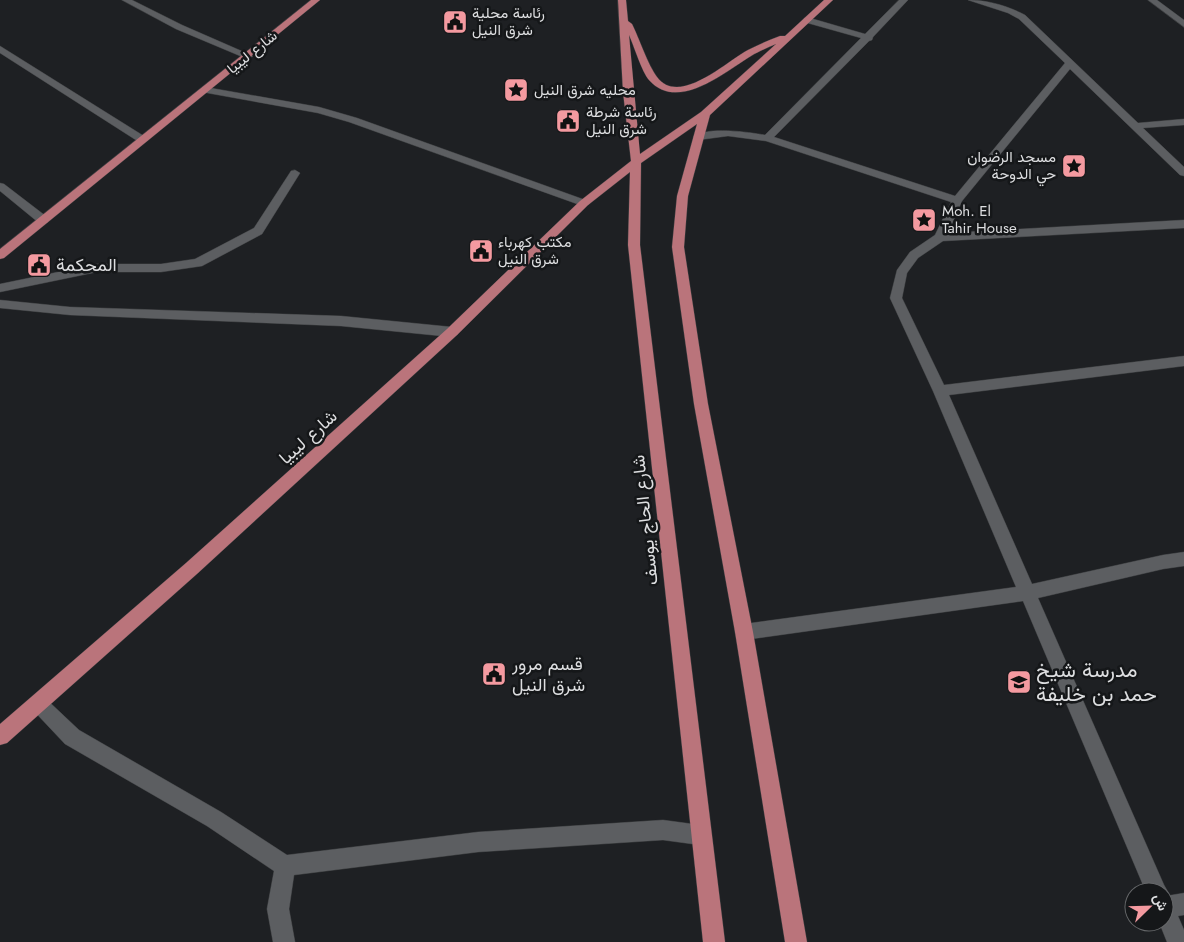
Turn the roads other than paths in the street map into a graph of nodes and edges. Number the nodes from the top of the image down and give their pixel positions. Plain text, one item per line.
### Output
1 (126, 0) edge
2 (316, 0) edge
3 (622, 0) edge
4 (829, 0) edge
5 (904, 0) edge
6 (972, 0) edge
7 (1152, 0) edge
8 (624, 15) junction
9 (807, 20) junction
10 (1184, 24) edge
11 (796, 32) junction
12 (869, 38) junction
13 (0, 49) edge
14 (248, 56) junction
15 (1070, 63) junction
16 (205, 90) junction
17 (705, 114) junction
18 (1184, 122) edge
19 (1134, 126) junction
20 (698, 137) junction
21 (767, 138) junction
22 (142, 140) junction
23 (636, 162) junction
24 (296, 173) dead end
25 (1184, 173) edge
26 (0, 186) edge
27 (957, 200) junction
28 (584, 203) junction
29 (43, 220) junction
30 (1184, 224) edge
31 (940, 237) junction
32 (0, 255) edge
33 (0, 288) edge
34 (0, 304) edge
35 (452, 332) junction
36 (1184, 361) edge
37 (940, 391) junction
38 (1184, 559) edge
39 (1028, 592) junction
40 (744, 632) junction
41 (38, 703) junction
42 (0, 736) edge
43 (700, 835) junction
44 (285, 866) junction
45 (1153, 882) edge
46 (284, 942) edge
47 (714, 942) edge
48 (796, 942) edge

1 - 14 street
2 - 14 main road, شارع ليبيا
3 - 8 main road
4 - 9 main road, شارع ليبيا
5 - 12 street
6 - 15 street
7 - 10 street
8 - 11 main road
8 - 23 main road, شارع الحاج يوسف
9 - 11 main road, شارع ليبيا
9 - 12 street
11 - 17 main road, شارع ليبيا
12 - 21 street
13 - 22 street
14 - 16 main road, شارع ليبيا
15 - 19 street
15 - 27 street
16 - 22 main road, شارع ليبيا
16 - 28 street
17 - 20 main road
17 - 23 main road, شارع ليبيا
18 - 19 street
19 - 25 street
20 - 21 street
20 - 40 main road
21 - 27 street
22 - 29 main road, شارع ليبيا
23 - 28 main road, شارع ليبيا
23 - 43 main road, شارع الحاج يوسف
24 - 33 street
26 - 29 street
27 - 31 street
28 - 35 main road, شارع ليبيا
29 - 32 main road, شارع ليبيا
30 - 31 street
31 - 37 street
34 - 35 street
35 - 41 main road, شارع ليبيا
36 - 37 street
37 - 39 street
38 - 39 street
39 - 40 street
39 - 45 street
40 - 48 main road
41 - 42 main road, شارع ليبيا
41 - 44 street
43 - 44 street
43 - 47 main road, شارع الحاج يوسف
44 - 46 street

